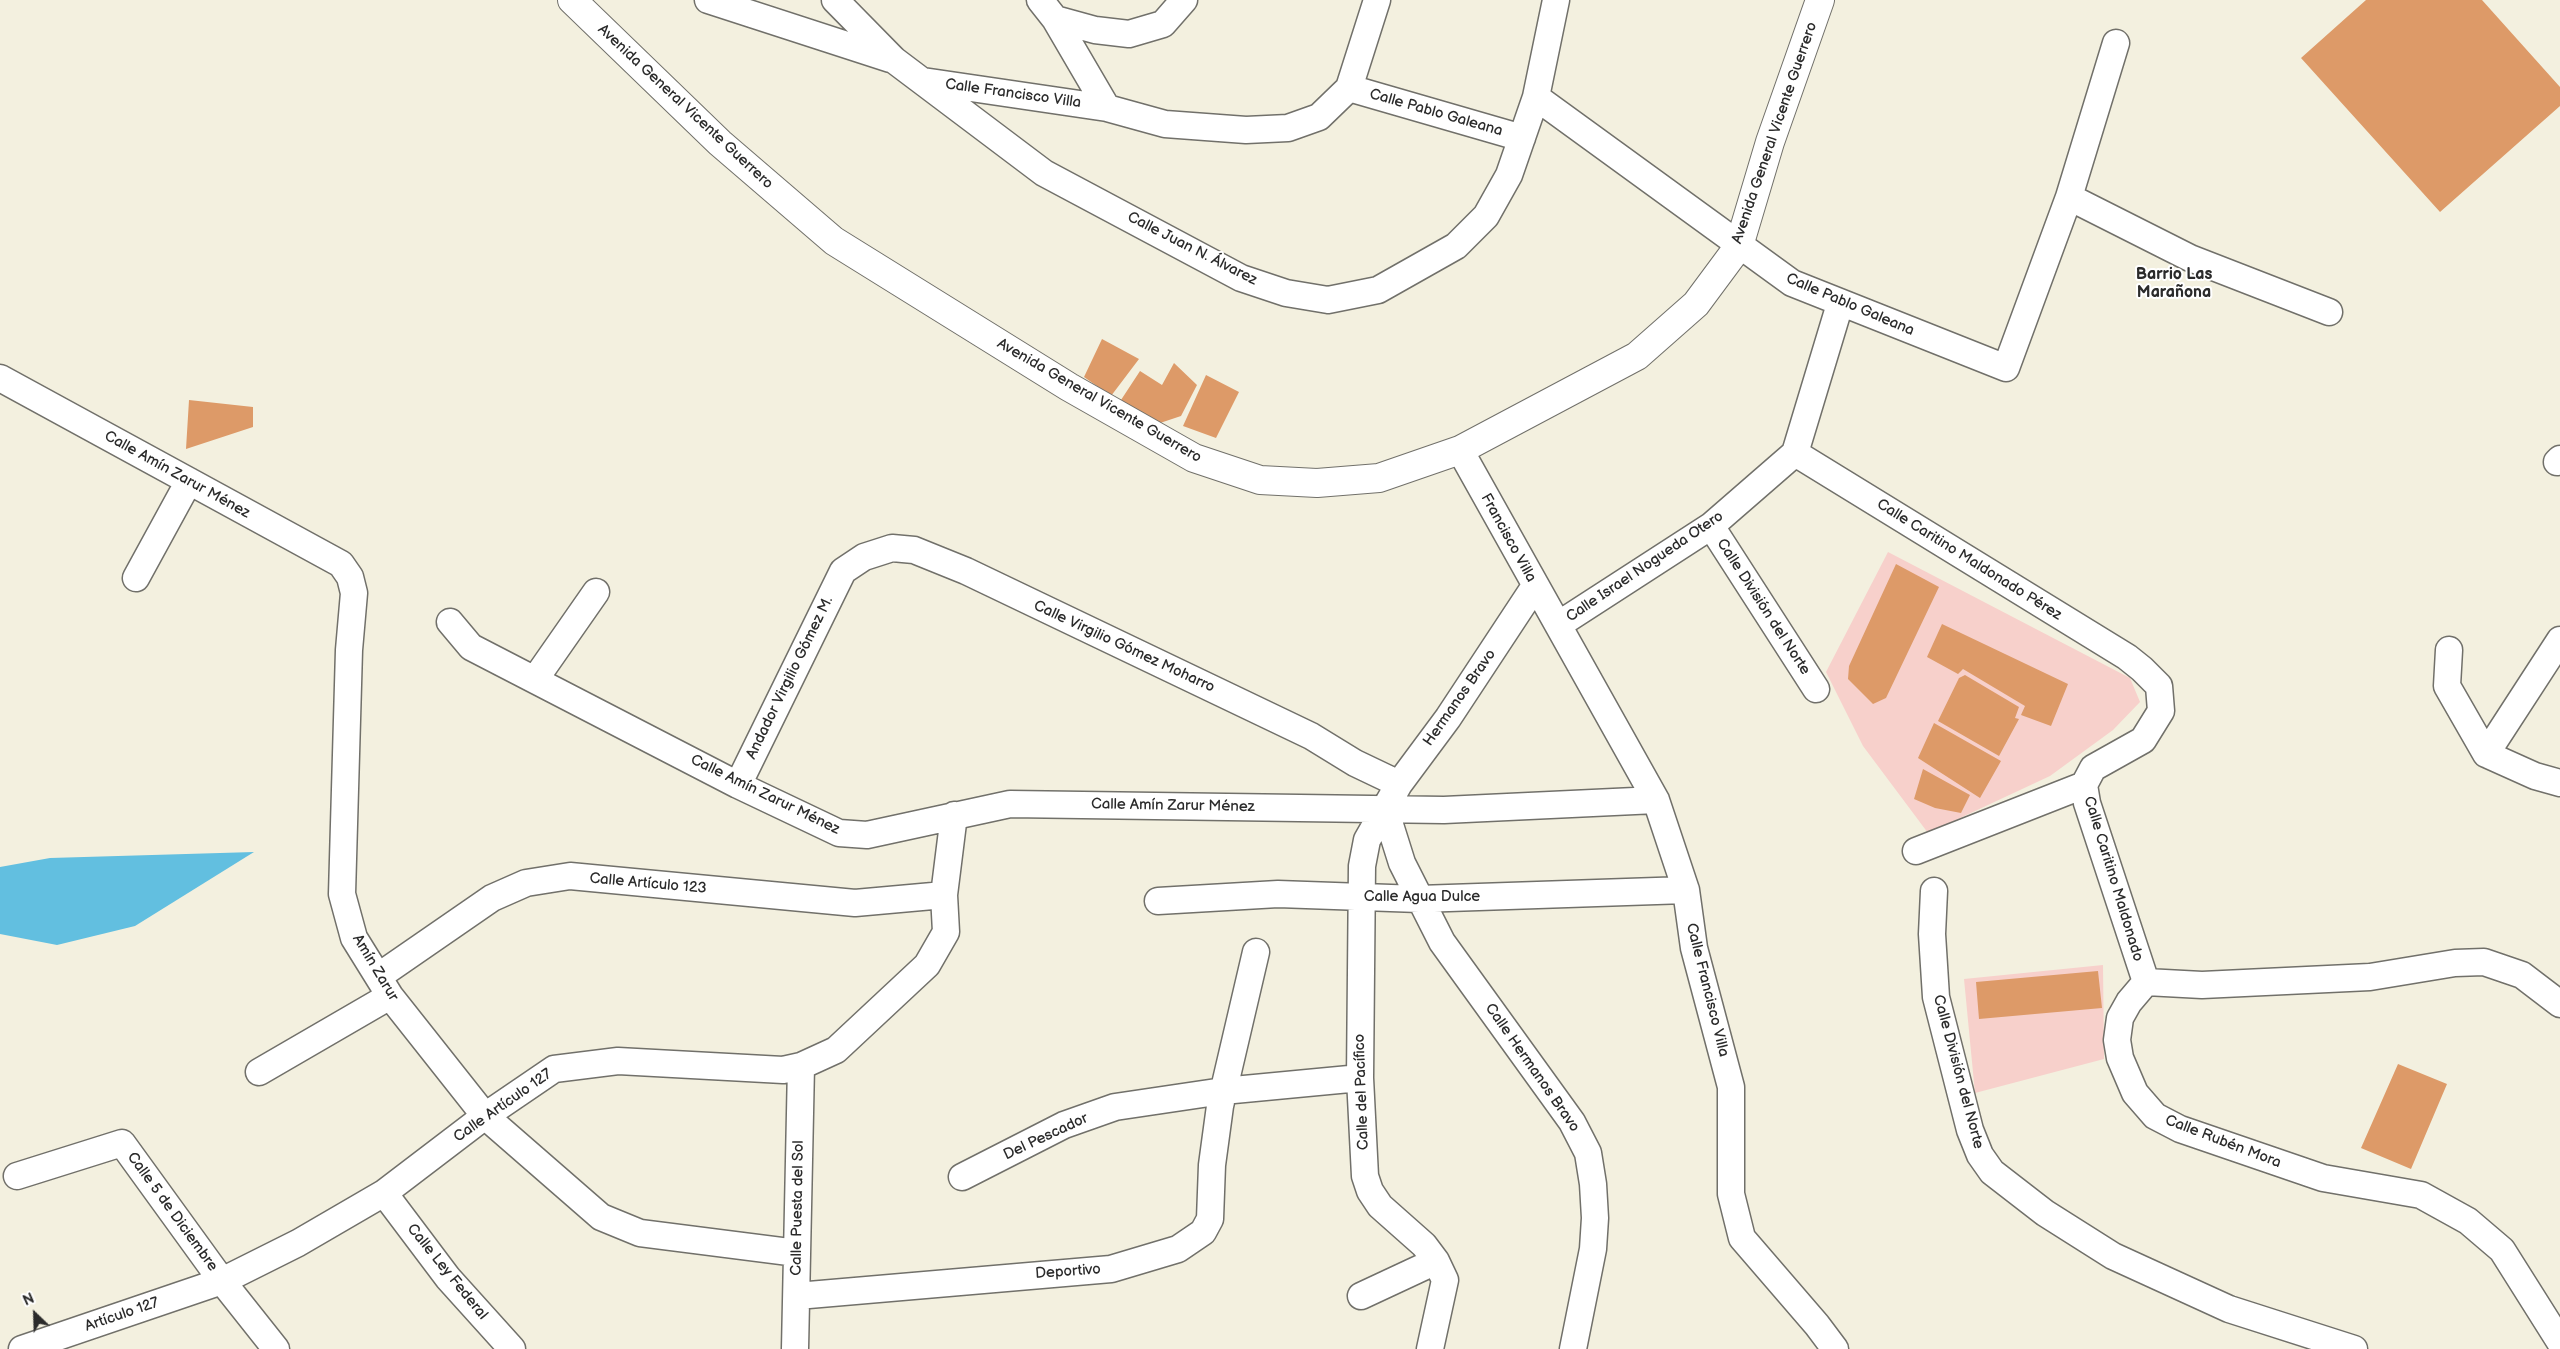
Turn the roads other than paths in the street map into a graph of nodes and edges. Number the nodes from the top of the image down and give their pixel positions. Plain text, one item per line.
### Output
1 (572, 0) edge
2 (708, 0) edge
3 (835, 0) edge
4 (1184, 0) edge
5 (1377, 0) edge
6 (1556, 0) edge
7 (1820, 0) edge
8 (1048, 10) edge
9 (2116, 43) dead end
10 (894, 60) junction
11 (919, 80) junction
12 (1349, 88) junction
13 (1536, 97) junction
14 (1107, 108) junction
15 (1522, 138) junction
16 (2069, 197) junction
17 (1739, 246) junction
18 (1840, 304) junction
19 (2329, 312) dead end
20 (0, 378) edge
21 (1460, 450) junction
22 (1795, 453) junction
23 (188, 481) junction
24 (1711, 526) junction
25 (843, 571) joint
26 (350, 577) joint
27 (136, 578) dead end
28 (1535, 586) junction
29 (596, 592) dead end
30 (450, 622) dead end
31 (1558, 625) junction
32 (2560, 640) edge
33 (2449, 650) dead end
34 (2142, 669) joint
35 (536, 678) junction
36 (1816, 689) dead end
37 (2486, 754) junction
38 (2560, 783) edge
39 (738, 784) junction
40 (1399, 784) junction
41 (2084, 785) junction
42 (1656, 800) junction
43 (1385, 809) junction
44 (954, 815) junction
45 (1916, 851) dead end
46 (1686, 890) junction
47 (1934, 891) dead end
48 (944, 895) junction
49 (1361, 898) junction
50 (1419, 900) junction
51 (1158, 901) dead end
52 (1256, 952) dead end
53 (2146, 982) junction
54 (384, 986) junction
55 (2560, 1004) edge
56 (801, 1066) junction
57 (259, 1072) dead end
58 (1360, 1078) junction
59 (1222, 1098) junction
60 (485, 1116) junction
61 (17, 1176) dead end
62 (962, 1177) dead end
63 (384, 1193) junction
64 (797, 1253) junction
65 (1436, 1261) junction
66 (222, 1281) junction
67 (797, 1296) junction
68 (1361, 1296) dead end
69 (2560, 1342) edge
70 (22, 1349) edge
71 (276, 1349) edge
72 (512, 1349) edge
73 (795, 1349) edge
74 (1430, 1349) edge
75 (1573, 1349) edge
76 (1835, 1349) edge
77 (2354, 1349) edge

1 - 21 street, Avenida General Vicente Guerrero
2 - 10 street
3 - 10 street, Calle Juan N. Álvarez
4 - 8 street
5 - 12 street, Calle Francisco Villa
6 - 13 street, Calle Juan N. Álvarez
7 - 17 street, Avenida General Vicente Guerrero
8 - 14 street, Calle Francisco Villa
9 - 16 street
10 - 11 street, Calle Juan N. Álvarez
11 - 14 street, Calle Francisco Villa
11 - 15 street, Calle Juan N. Álvarez
12 - 14 street, Calle Francisco Villa
12 - 15 street, Calle Pablo Galeana
13 - 15 street, Calle Juan N. Álvarez
13 - 17 street, Calle Pablo Galeana
16 - 18 street, Calle Pablo Galeana
16 - 19 street
17 - 18 street, Calle Pablo Galeana
17 - 21 street, Avenida General Vicente Guerrero
18 - 22 street
20 - 23 street, Calle Amín Zarur Ménez
21 - 28 street, Francisco Villa
22 - 24 street, Calle Israel Nogueda Otero
22 - 34 street, Calle Caritino Maldonado Pérez
23 - 26 street, Calle Amín Zarur Ménez
23 - 27 street
24 - 31 street, Calle Israel Nogueda Otero
24 - 36 street, Calle División del Norte
25 - 39 street, Andador Virgilio Gómez M.
25 - 40 street, Calle Virgilio Gómez Moharro
26 - 54 street, Amín Zarur
28 - 31 street, Francisco Villa
28 - 40 street, Hermanos Bravo
29 - 35 street
30 - 35 street, Calle Amín Zarur Ménez
31 - 42 street, Calle Francisco Villa
32 - 37 street
33 - 37 street
34 - 41 street, Calle Caritino Maldonado
35 - 39 street, Calle Amín Zarur Ménez
37 - 38 street
39 - 44 street, Calle Amín Zarur Ménez
40 - 43 street, Hermanos Bravo
41 - 45 street
41 - 53 street, Calle Caritino Maldonado
42 - 43 street, Calle Amín Zarur Ménez
42 - 46 street, Calle Francisco Villa
43 - 44 street, Calle Amín Zarur Ménez
43 - 49 street, Calle del Pacífico
43 - 50 street, Calle Hermanos Bravo
44 - 48 street
46 - 50 street, Calle Agua Dulce
46 - 76 street, Calle Francisco Villa
47 - 77 street, Calle División del Norte
48 - 54 street, Calle Artículo 123
48 - 56 street, Calle Artículo 127
49 - 50 street, Calle Agua Dulce
49 - 51 street, Calle Agua Dulce
49 - 58 street, Calle del Pacífico
50 - 75 street, Calle Hermanos Bravo
52 - 59 street, Deportivo
53 - 55 street
53 - 69 street, Calle Rubén Mora
54 - 57 street, Calle Artículo 123
54 - 60 street, Amín Zarur
56 - 60 street, Calle Artículo 127
56 - 64 street, Calle Puesta del Sol
58 - 59 street
58 - 65 street, Calle del Pacífico
59 - 62 street, Del Pescador
59 - 67 street, Deportivo
60 - 63 street, Calle Artículo 127
60 - 64 street, Amín Zarur
61 - 66 street, Calle 5 de Diciembre
63 - 66 street, Calle Artículo 127
63 - 72 street, Calle Ley Federal
64 - 67 street, Calle Puesta del Sol
65 - 68 street
65 - 74 street, Calle del Pacífico
66 - 70 street, Artículo 127
66 - 71 street, Calle 5 de Diciembre
67 - 73 street, Calle Puesta del Sol

